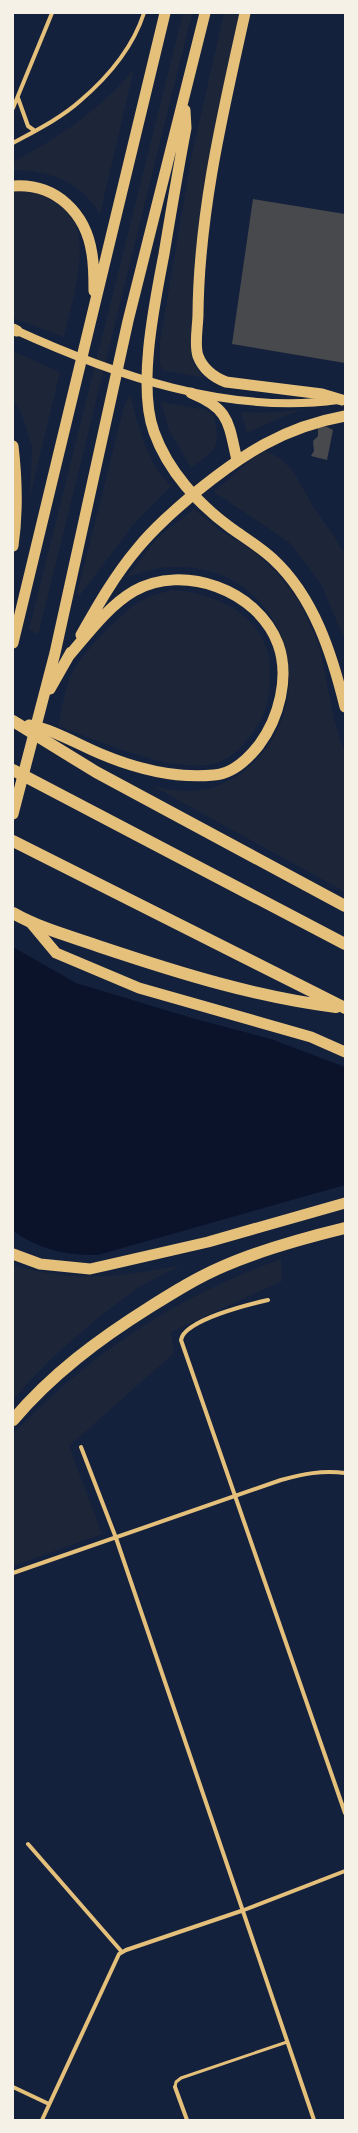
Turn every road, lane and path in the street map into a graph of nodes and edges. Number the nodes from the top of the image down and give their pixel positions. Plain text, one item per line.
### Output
1 (52, 13) edge
2 (144, 13) edge
3 (165, 13) edge
4 (205, 13) edge
5 (246, 13) edge
6 (184, 97) junction
7 (18, 98) junction
8 (13, 108) edge
9 (35, 131) junction
10 (13, 143) edge
11 (13, 186) edge
12 (95, 303) junction
13 (14, 330) edge
14 (191, 394) junction
15 (344, 400) edge
16 (345, 416) edge
17 (13, 446) edge
18 (233, 463) junction
19 (13, 546) edge
20 (13, 643) edge
21 (68, 657) junction
22 (42, 704) junction
23 (345, 707) edge
24 (13, 722) edge
25 (13, 770) edge
26 (13, 814) edge
27 (13, 841) edge
28 (345, 906) edge
29 (13, 913) edge
30 (31, 923) junction
31 (345, 944) edge
32 (345, 1008) edge
33 (345, 1052) edge
34 (345, 1202) edge
35 (345, 1228) edge
36 (13, 1254) edge
37 (268, 1300) dead end
38 (13, 1420) edge
39 (81, 1447) dead end
40 (345, 1473) edge
41 (235, 1495) junction
42 (116, 1538) junction
43 (13, 1573) edge
44 (345, 1813) edge
45 (28, 1844) dead end
46 (345, 1871) edge
47 (244, 1910) junction
48 (122, 1952) junction
49 (287, 2042) junction
50 (13, 2087) edge
51 (175, 2087) joint
52 (49, 2104) junction
53 (42, 2120) edge
54 (187, 2120) edge
55 (314, 2120) edge

1 - 7 street
2 - 9 street
3 - 12 highway
4 - 6 highway
5 - 15 highway
6 - 22 highway
6 - 23 highway
7 - 8 street
7 - 9 street
9 - 10 street
11 - 12 highway
12 - 20 highway
13 - 14 main road
14 - 15 main road
14 - 18 highway
16 - 18 highway
17 - 19 highway
18 - 21 highway
21 - 22 highway
21 - 24 highway
22 - 26 highway
24 - 28 highway
25 - 31 highway
27 - 32 highway
29 - 30 highway
30 - 32 highway
30 - 33 highway
34 - 36 highway
35 - 38 highway
37 - 41 street
39 - 42 street
40 - 41 street
41 - 42 street
41 - 44 street
42 - 43 street
42 - 47 street
45 - 48 street
46 - 47 street
47 - 48 street
47 - 49 street
48 - 52 street
49 - 51 lane
49 - 55 street
50 - 52 street
51 - 54 street
52 - 53 street

